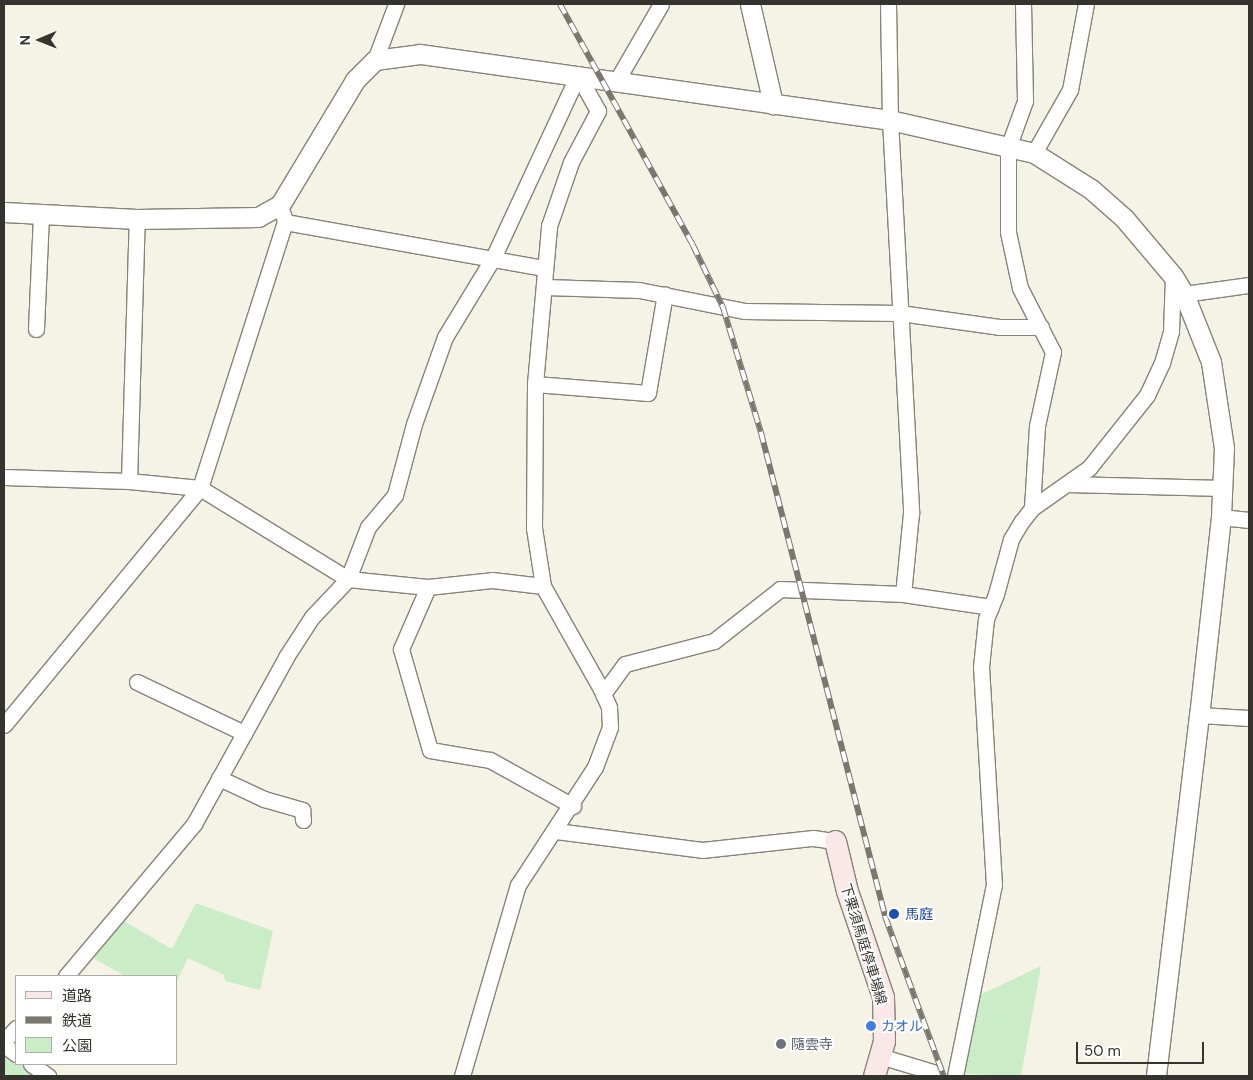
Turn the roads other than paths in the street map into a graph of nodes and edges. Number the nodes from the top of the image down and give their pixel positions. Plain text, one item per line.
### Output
1 (396, 4) edge
2 (661, 4) edge
3 (750, 4) edge
4 (888, 4) edge
5 (1023, 4) edge
6 (1086, 4) edge
7 (375, 60) junction
8 (578, 75) junction
9 (617, 80) junction
10 (773, 104) junction
11 (890, 120) junction
12 (1008, 148) junction
13 (1034, 153) junction
14 (4, 212) edge
15 (42, 214) junction
16 (283, 214) junction
17 (137, 219) junction
18 (493, 258) junction
19 (543, 268) junction
20 (1173, 276) junction
21 (1249, 285) edge
22 (545, 286) junction
23 (666, 294) junction
24 (1184, 294) junction
25 (900, 313) junction
26 (1041, 327) junction
27 (36, 329) dead end
28 (535, 384) junction
29 (4, 478) edge
30 (129, 482) junction
31 (1068, 484) junction
32 (200, 488) junction
33 (1224, 488) junction
34 (1032, 508) junction
35 (1221, 517) junction
36 (1249, 520) edge
37 (348, 579) junction
38 (543, 586) junction
39 (428, 587) junction
40 (903, 594) junction
41 (991, 607) junction
42 (137, 682) dead end
43 (603, 694) junction
44 (1199, 715) junction
45 (1249, 718) edge
46 (4, 725) edge
47 (244, 733) junction
48 (219, 778) junction
49 (572, 806) junction
50 (303, 820) dead end
51 (556, 831) junction
52 (836, 841) joint
53 (67, 975) edge
54 (15, 1029) edge
55 (4, 1041) edge
56 (4, 1045) edge
57 (15, 1053) edge
58 (32, 1065) edge
59 (877, 1066) edge
60 (933, 1072) dead end
61 (48, 1076) edge
62 (462, 1076) edge
63 (954, 1076) edge
64 (1156, 1076) edge

1 - 7 street
2 - 9 street
3 - 10 street
4 - 11 street
5 - 12 street
6 - 13 street
7 - 8 street
7 - 16 street
8 - 9 street
8 - 18 street
8 - 19 street
9 - 10 street
10 - 11 street
11 - 12 street
11 - 25 street
12 - 13 street
12 - 26 street
13 - 20 street
14 - 15 street
15 - 17 street
15 - 27 street
16 - 17 street
16 - 18 street
16 - 32 street
17 - 30 street
18 - 19 street
18 - 37 street
19 - 22 street
20 - 24 street
20 - 31 street
21 - 24 street
22 - 23 street
22 - 28 street
23 - 25 street
23 - 28 street
24 - 33 street
25 - 26 street
25 - 40 street
26 - 34 street
28 - 38 street
29 - 30 street
30 - 32 street
31 - 33 street
31 - 34 street
32 - 37 street
32 - 46 street
33 - 35 street
34 - 41 street
35 - 36 street
35 - 44 street
37 - 39 street
37 - 47 street
38 - 39 street
38 - 43 street
39 - 49 street
40 - 41 street
40 - 43 street
41 - 63 street
42 - 47 street
43 - 49 street
44 - 45 street
44 - 64 street
47 - 48 street
48 - 50 street
48 - 53 street
49 - 51 street
51 - 52 street
51 - 62 street
52 - 59 main road, 下栗須馬庭停車場線
54 - 55 street
56 - 57 street
58 - 61 street
59 - 60 street

